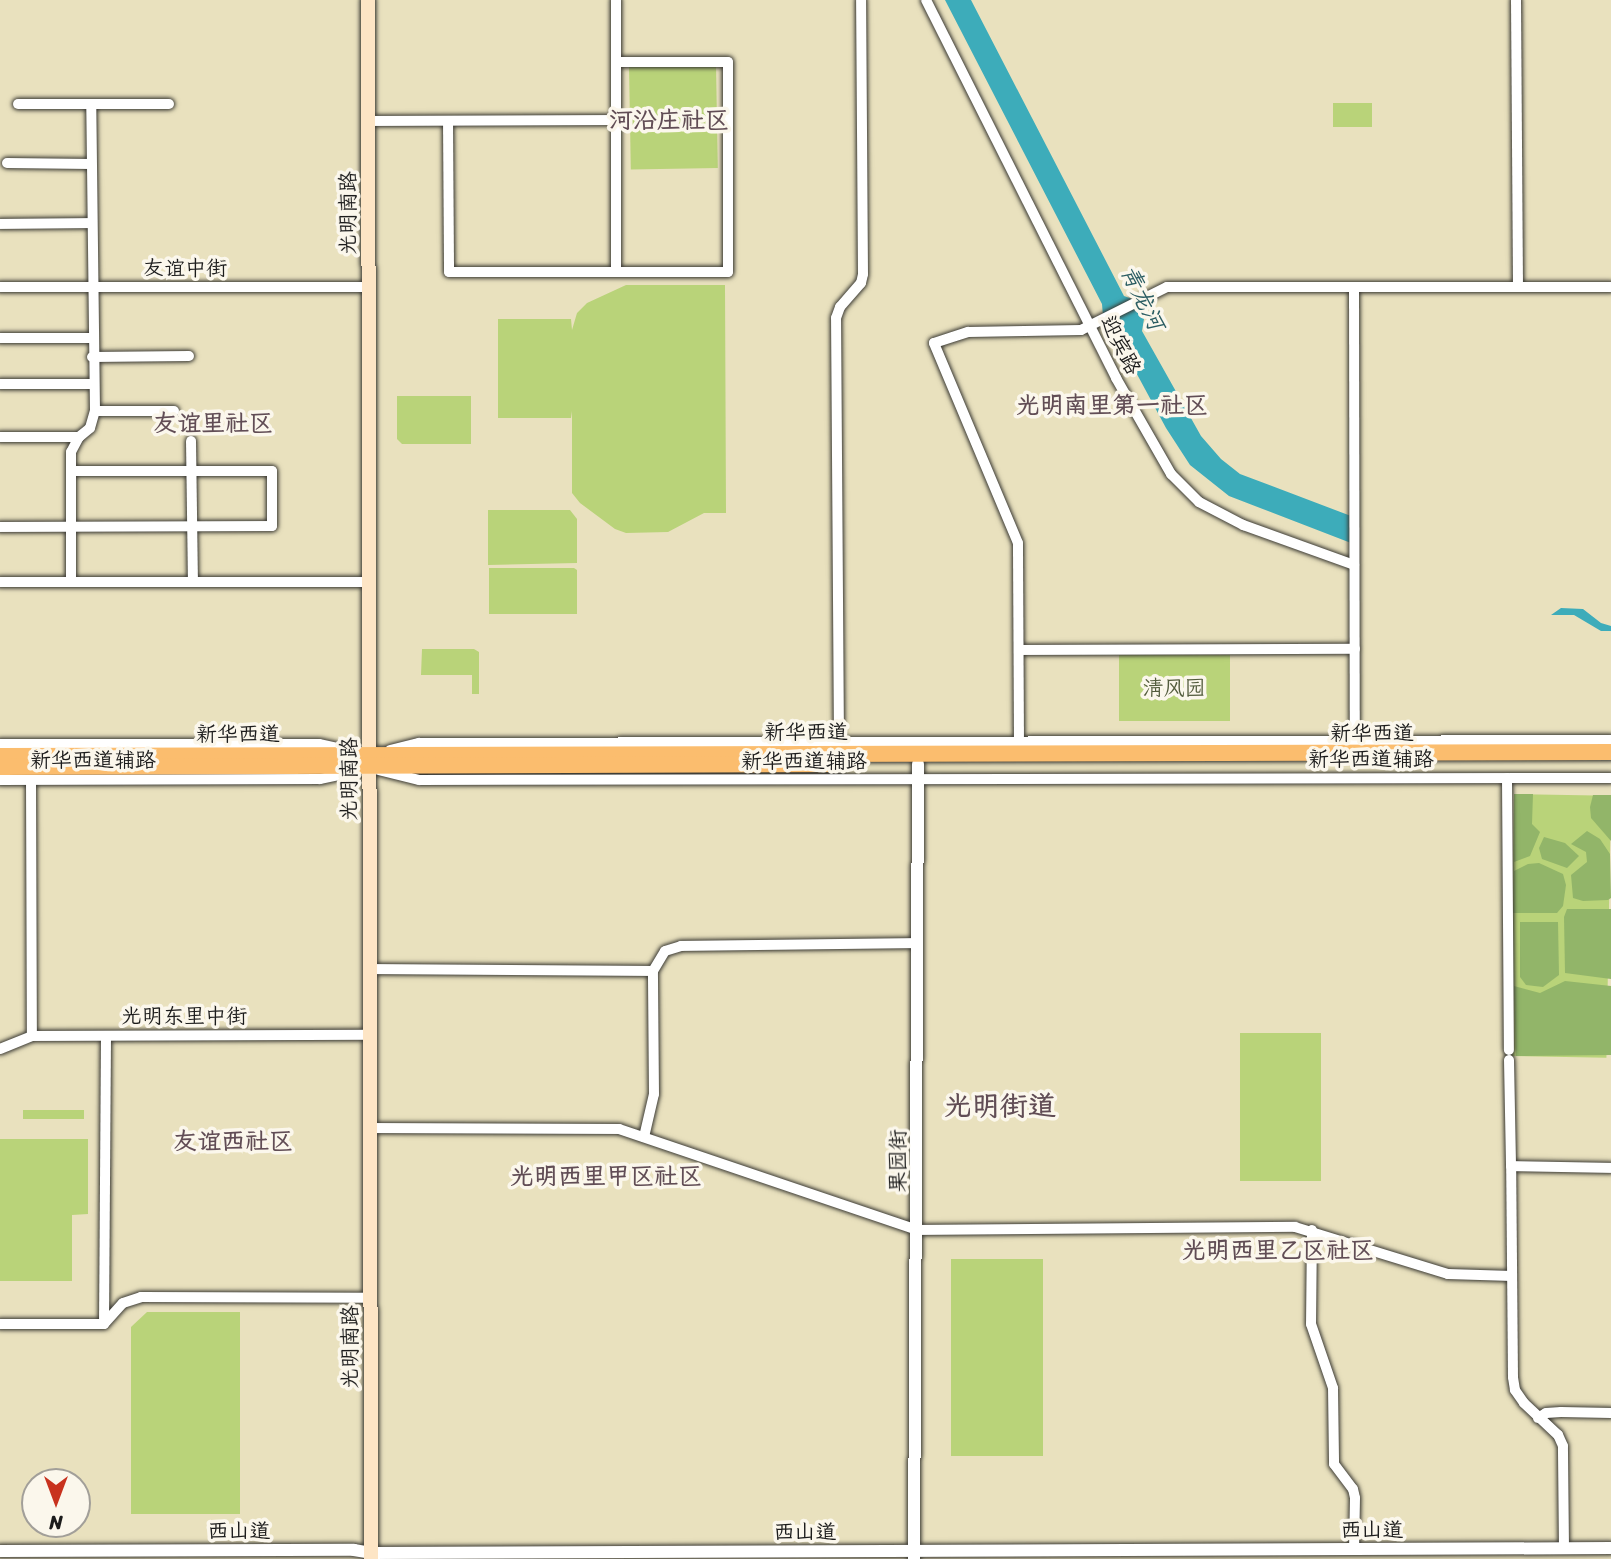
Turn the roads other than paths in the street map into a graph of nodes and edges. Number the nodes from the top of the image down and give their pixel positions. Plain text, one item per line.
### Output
1 (368, 0) edge
2 (616, 0) edge
3 (861, 0) edge
4 (926, 0) edge
5 (1516, 0) edge
6 (616, 62) junction
7 (18, 104) dead end
8 (91, 104) junction
9 (169, 104) dead end
10 (616, 120) junction
11 (369, 121) junction
12 (448, 121) junction
13 (7, 163) dead end
14 (92, 164) junction
15 (92, 223) junction
16 (0, 224) edge
17 (616, 272) junction
18 (0, 287) edge
19 (92, 287) junction
20 (369, 287) junction
21 (1611, 287) edge
22 (1518, 288) junction
23 (1354, 289) junction
24 (1096, 325) junction
25 (0, 338) edge
26 (92, 338) junction
27 (189, 356) dead end
28 (92, 357) junction
29 (0, 384) edge
30 (92, 384) junction
31 (95, 411) junction
32 (174, 411) dead end
33 (0, 437) edge
34 (79, 437) junction
35 (191, 441) dead end
36 (71, 471) junction
37 (192, 471) junction
38 (0, 527) edge
39 (71, 527) junction
40 (192, 527) junction
41 (1354, 560) junction
42 (0, 582) edge
43 (71, 582) junction
44 (192, 582) junction
45 (370, 582) junction
46 (1354, 649) junction
47 (1019, 650) junction
48 (1583, 740) junction
49 (1611, 740) edge
50 (1019, 741) junction
51 (1354, 741) junction
52 (839, 742) junction
53 (0, 744) edge
54 (1561, 752) junction
55 (1611, 752) edge
56 (0, 756) edge
57 (370, 762) junction
58 (1611, 763) edge
59 (0, 767) edge
60 (918, 772) junction
61 (1507, 778) junction
62 (1611, 778) edge
63 (0, 779) edge
64 (31, 780) junction
65 (917, 943) junction
66 (370, 969) junction
67 (653, 971) junction
68 (370, 1035) junction
69 (32, 1036) junction
70 (106, 1036) junction
71 (0, 1049) edge
72 (370, 1128) junction
73 (644, 1137) junction
74 (1511, 1166) junction
75 (1611, 1168) edge
76 (917, 1230) junction
77 (1312, 1230) junction
78 (1512, 1276) junction
79 (371, 1298) junction
80 (0, 1324) edge
81 (104, 1324) junction
82 (1611, 1413) edge
83 (1538, 1418) junction
84 (1564, 1548) junction
85 (1611, 1548) edge
86 (1353, 1549) junction
87 (9, 1554) edge
88 (125, 1555) edge
89 (647, 1555) edge
90 (799, 1555) edge
91 (914, 1555) edge
92 (371, 1556) edge

1 - 11 main road, 光明南路
2 - 6 street
3 - 52 street
4 - 24 street, 迎宾路
5 - 22 street
6 - 10 street
6 - 17 street
7 - 8 street
8 - 9 street
8 - 14 street
10 - 12 street
10 - 17 street
11 - 12 street
11 - 20 main road, 光明南路
12 - 17 street
13 - 14 street
14 - 15 street
15 - 16 street
15 - 19 street
18 - 19 street, 友谊中街
19 - 20 street, 友谊中街
19 - 26 street
20 - 45 main road, 光明南路
21 - 22 street
22 - 23 street
23 - 24 street
23 - 41 street
24 - 41 street, 迎宾路
24 - 47 street
25 - 26 street
26 - 28 street
27 - 28 street
28 - 30 street
29 - 30 street
30 - 31 street
31 - 32 street
31 - 34 street
33 - 34 street
34 - 36 street
35 - 37 street
36 - 37 street
36 - 39 street
37 - 40 street
37 - 40 street
38 - 39 street
39 - 40 street
39 - 43 street
40 - 44 street
41 - 46 street
42 - 43 street
43 - 44 street
44 - 45 street
45 - 57 main road, 光明南路
46 - 47 street
46 - 51 street
47 - 50 street
48 - 49 street, 新华西道辅路
48 - 51 street, 新华西道辅路
48 - 54 street
50 - 51 street, 新华西道辅路
50 - 52 street, 新华西道辅路
52 - 57 street, 新华西道辅路
53 - 57 street, 新华西道辅路
54 - 55 main road, 新华西道
54 - 57 main road, 新华西道
56 - 57 main road, 新华西道
57 - 59 main road, 新华西道
57 - 60 main road, 新华西道
57 - 64 street, 新华西道辅路
57 - 66 main road, 光明南路
58 - 60 main road, 新华西道
60 - 61 street, 新华西道辅路
60 - 65 street, 果园街
61 - 62 street, 新华西道辅路
61 - 74 street
63 - 64 street, 新华西道辅路
64 - 69 street
65 - 67 street
65 - 76 street, 果园街
66 - 67 street
66 - 68 main road, 光明南路
67 - 73 street
68 - 70 street, 光明东里中街
68 - 72 main road, 光明南路
69 - 70 street, 光明东里中街
69 - 71 street, 光明东里中街
70 - 81 street
72 - 73 street
72 - 79 main road, 光明南路
73 - 76 street
74 - 75 street
74 - 78 street
76 - 77 street
76 - 91 street, 果园街
77 - 78 street
77 - 86 street
78 - 83 street
79 - 81 street
79 - 92 main road, 光明南路
80 - 81 street
82 - 83 street
83 - 84 street
84 - 85 street, 西山道
84 - 86 street, 西山道
86 - 91 street, 西山道
87 - 88 street, 西山道
88 - 92 street, 西山道
89 - 90 street, 西山道
89 - 92 street, 西山道
90 - 91 street, 西山道

